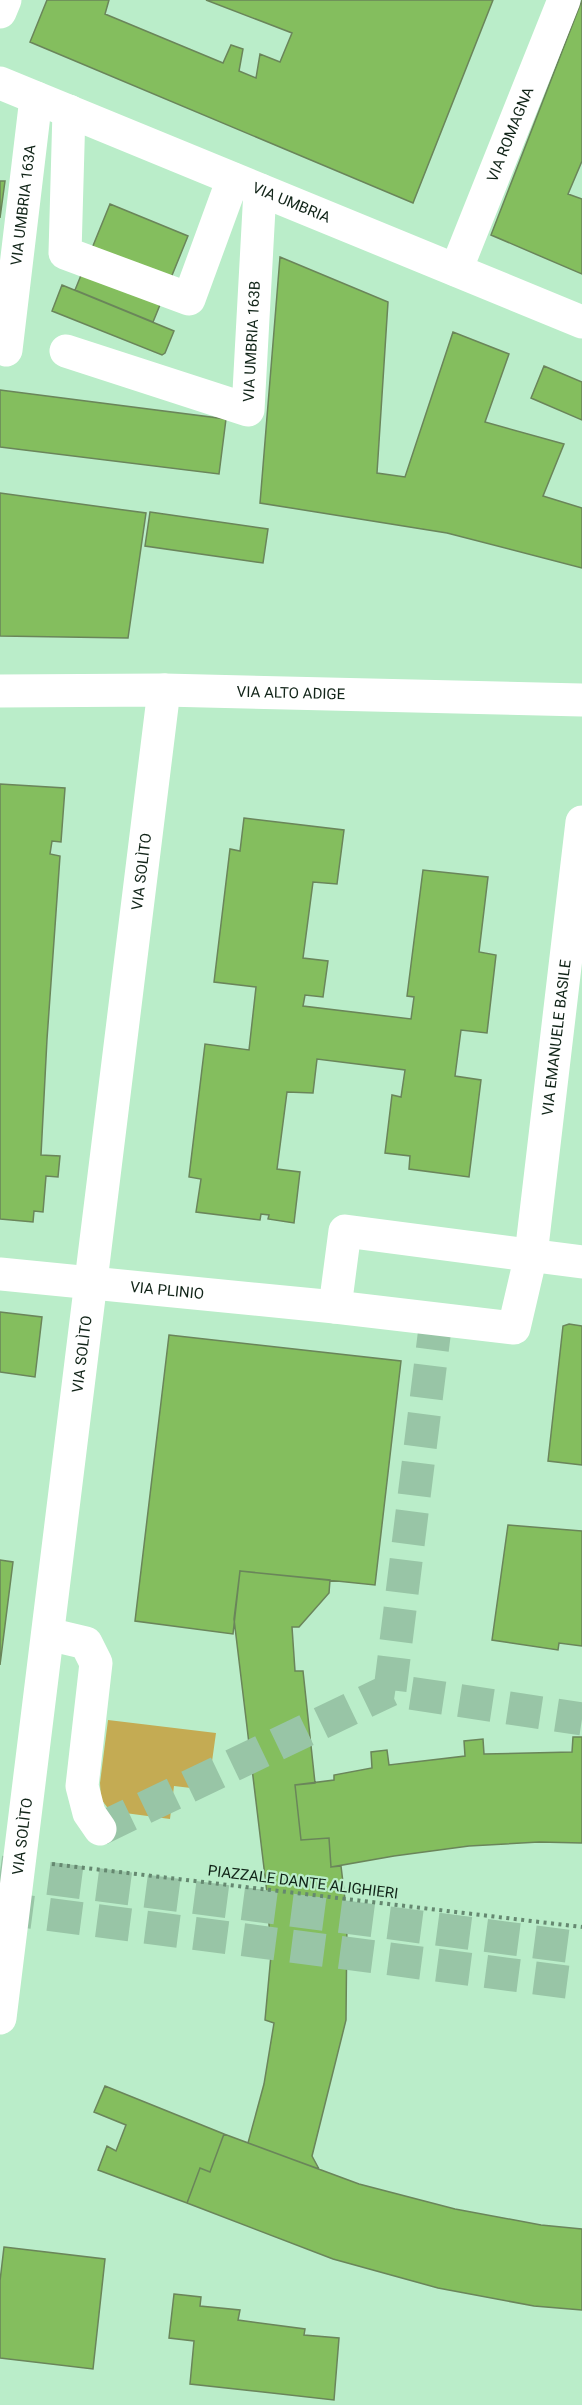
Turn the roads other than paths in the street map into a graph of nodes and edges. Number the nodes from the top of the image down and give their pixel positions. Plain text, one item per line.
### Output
1 (5, 0) edge
2 (564, 0) edge
3 (0, 12) edge
4 (0, 83) edge
5 (36, 98) junction
6 (69, 111) junction
7 (246, 184) junction
8 (456, 270) junction
9 (582, 322) edge
10 (6, 350) dead end
11 (66, 351) dead end
12 (164, 690) junction
13 (0, 691) edge
14 (582, 700) edge
15 (582, 822) edge
16 (531, 1255) junction
17 (582, 1262) edge
18 (0, 1274) edge
19 (92, 1282) junction
20 (335, 1307) junction
21 (48, 1634) junction
22 (100, 1829) dead end
23 (0, 2018) edge

1 - 3 street
2 - 8 street, VIA ROMAGNA
4 - 5 street, VIA UMBRIA
5 - 6 street, VIA UMBRIA
5 - 10 street, VIA UMBRIA 163A
6 - 7 street, VIA UMBRIA
6 - 7 street
7 - 8 street, VIA UMBRIA
7 - 11 street, VIA UMBRIA 163B
8 - 9 street, VIA UMBRIA
12 - 13 street, VIA ALTO ADIGE
12 - 14 street, VIA ALTO ADIGE
12 - 19 street, VIA SOLÌTO
15 - 16 street, VIA EMANUELE BASILE
16 - 17 street
16 - 20 street, VIA PLINIO
16 - 20 street
18 - 19 street, VIA PLINIO
19 - 20 street, VIA PLINIO
19 - 21 street, VIA SOLÌTO
21 - 22 street
21 - 23 street, VIA SOLÌTO

